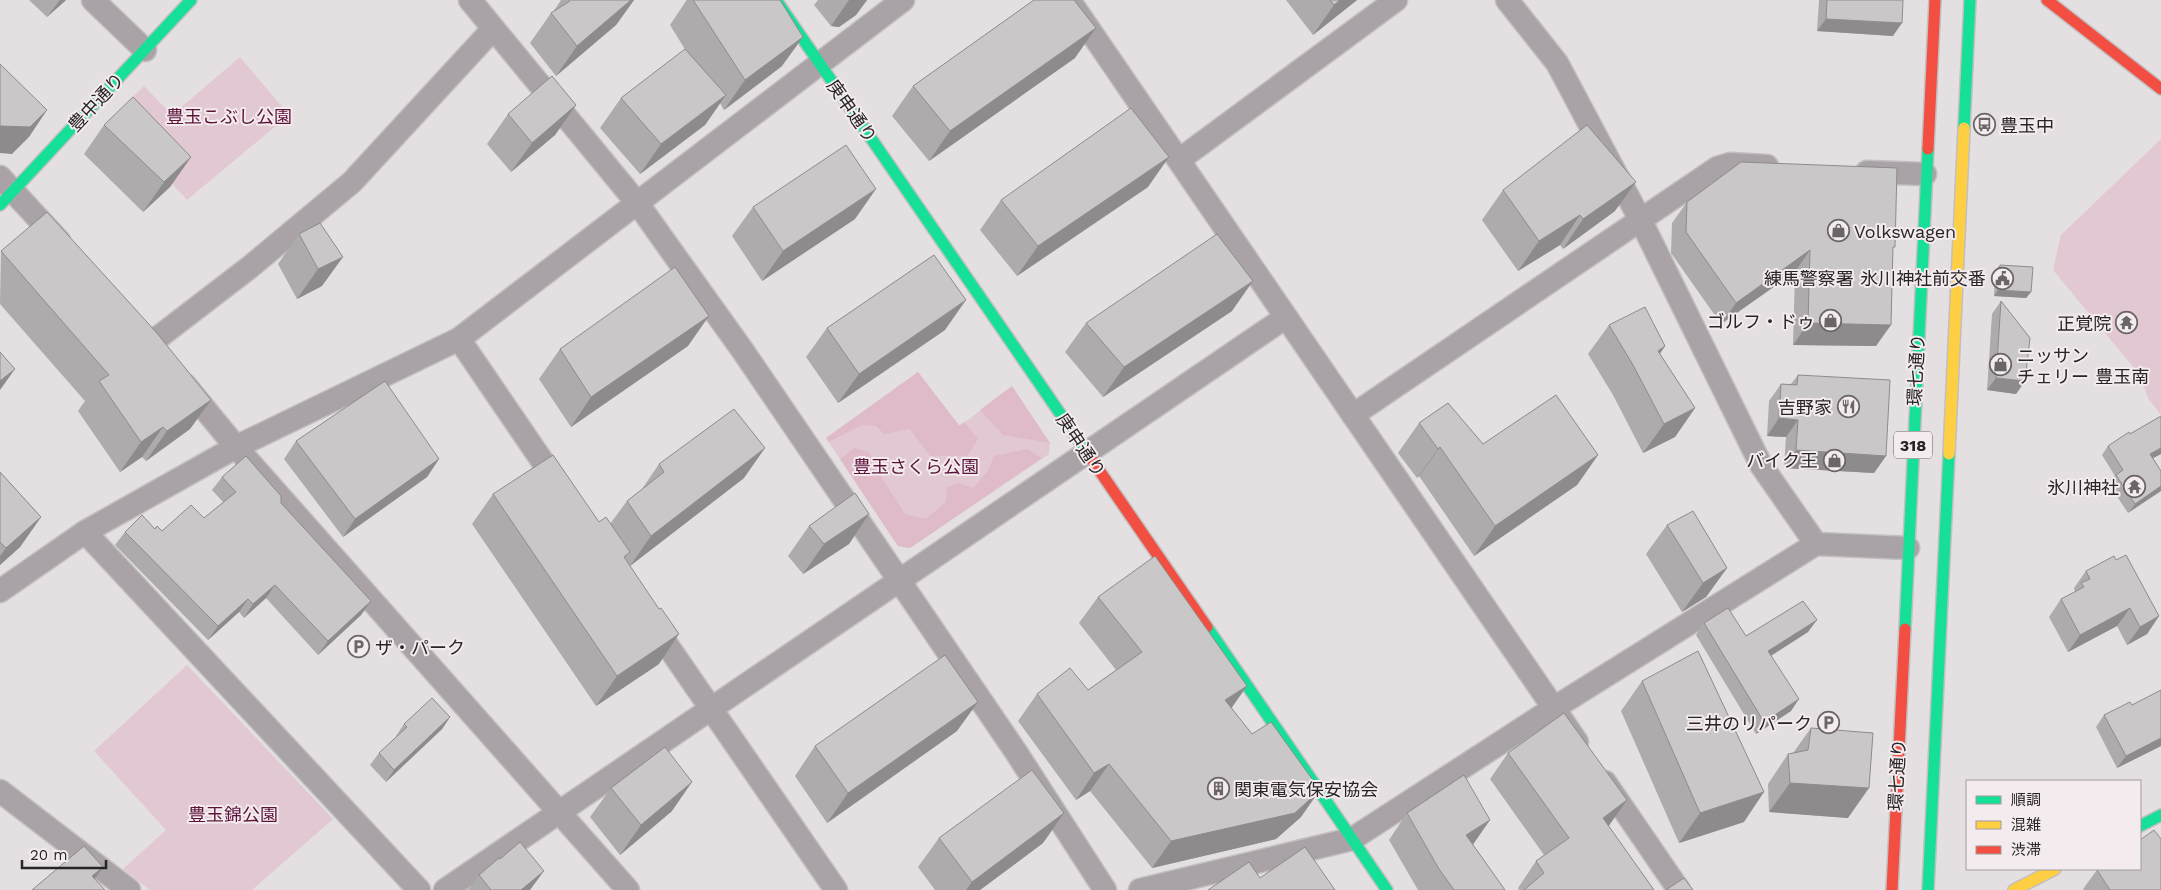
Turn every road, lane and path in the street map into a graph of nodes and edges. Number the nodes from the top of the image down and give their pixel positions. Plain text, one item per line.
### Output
1 (93, 0) edge
2 (191, 0) edge
3 (470, 0) edge
4 (776, 0) edge
5 (903, 0) edge
6 (1069, 0) edge
7 (1396, 0) edge
8 (1507, 0) edge
9 (1935, 0) edge
10 (1970, 0) edge
11 (2047, 0) edge
12 (493, 29) junction
13 (145, 50) junction
14 (820, 65) junction
15 (2157, 78) edge
16 (1179, 160) junction
17 (1788, 167) edge
18 (1845, 170) edge
19 (1926, 174) junction
20 (5, 191) edge
21 (638, 204) junction
22 (1641, 221) junction
23 (72, 256) edge
24 (1286, 317) junction
25 (459, 339) junction
26 (1353, 415) junction
27 (236, 447) junction
28 (1086, 453) junction
29 (572, 505) edge
30 (85, 532) junction
31 (1816, 544) junction
32 (1908, 548) junction
33 (898, 580) junction
34 (0, 591) edge
35 (638, 603) edge
36 (1554, 708) junction
37 (711, 709) junction
38 (0, 791) edge
39 (558, 812) junction
40 (1352, 839) junction
41 (2053, 870) edge
42 (129, 890) edge
43 (419, 890) edge
44 (445, 890) edge
45 (628, 890) edge
46 (836, 890) edge
47 (1105, 890) edge
48 (1140, 890) edge
49 (1387, 890) edge
50 (1679, 890) edge
51 (1892, 890) edge
52 (1928, 890) edge
53 (2014, 890) edge

1 - 13 street
2 - 13 main road, 豊中通り
3 - 12 street
4 - 14 main road, 庚申通り
5 - 14 street
6 - 16 street
7 - 16 street
8 - 22 street
9 - 19 main road, 環七通り / 318
10 - 52 main road, 環七通り / 318
11 - 15 main road
12 - 21 street
12 - 27 street
13 - 20 main road, 豊中通り
14 - 21 street
14 - 28 main road, 庚申通り
16 - 24 street
17 - 22 street
18 - 19 street
19 - 32 main road, 環七通り / 318
20 - 23 street
21 - 25 street
21 - 33 street
22 - 26 street
22 - 31 street
24 - 26 street
24 - 28 street
25 - 27 street
25 - 29 street
26 - 36 street
27 - 30 street
27 - 39 street
28 - 33 street
28 - 40 main road, 庚申通り
30 - 34 street
30 - 43 street
31 - 32 street
31 - 36 street
32 - 51 main road, 環七通り / 318
33 - 37 street
33 - 47 street
35 - 37 street
36 - 40 street
36 - 50 street
37 - 39 street
37 - 46 street
38 - 42 street
39 - 44 street
39 - 45 street
40 - 48 street
40 - 49 main road, 庚申通り
41 - 53 main road

